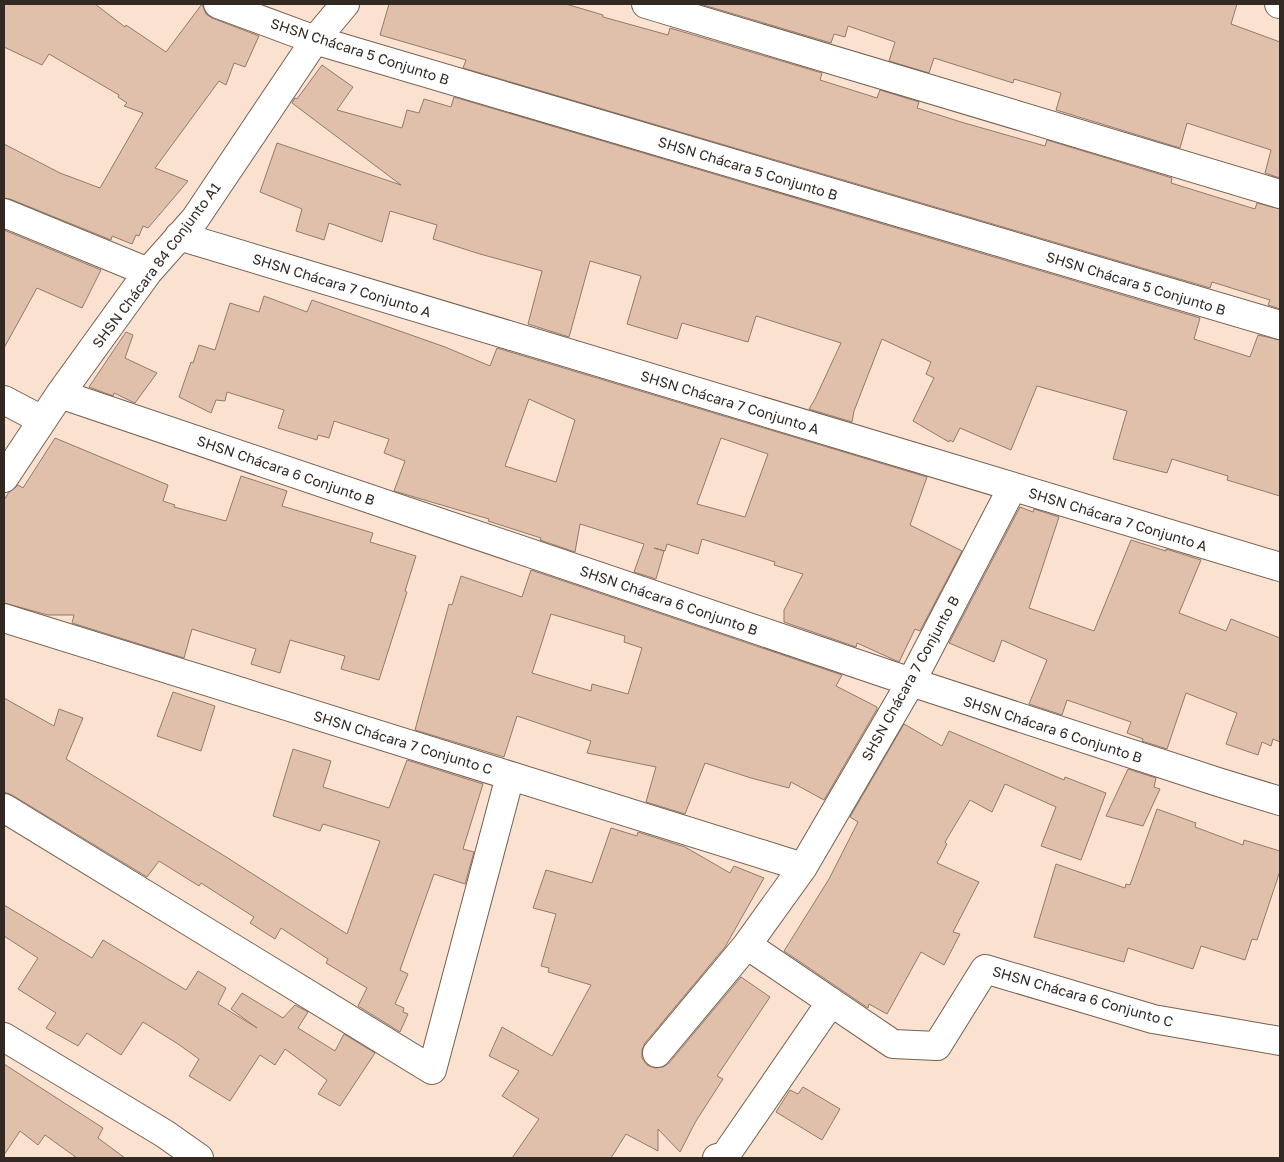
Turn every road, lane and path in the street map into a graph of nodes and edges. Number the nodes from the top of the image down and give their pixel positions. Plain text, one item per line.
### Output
1 (218, 4) edge
2 (345, 4) edge
3 (646, 4) edge
4 (315, 40) junction
5 (1280, 194) edge
6 (4, 212) edge
7 (180, 236) junction
8 (148, 272) junction
9 (1280, 326) edge
10 (60, 394) junction
11 (4, 400) edge
12 (42, 420) junction
13 (4, 478) edge
14 (1012, 488) junction
15 (1280, 567) edge
16 (4, 618) edge
17 (911, 682) junction
18 (510, 776) junction
19 (1280, 800) edge
20 (4, 808) edge
21 (803, 866) junction
22 (747, 945) junction
23 (831, 1002) junction
24 (4, 1037) edge
25 (1280, 1041) edge
26 (657, 1053) dead end
27 (199, 1158) edge
28 (717, 1158) edge

1 - 4 street, SHSN Chácara 5 Conjunto B
2 - 4 street, SHSN Chácara 84 Conjunto A1
3 - 5 street
4 - 7 street, SHSN Chácara 84 Conjunto A1
4 - 9 street, SHSN Chácara 5 Conjunto B
6 - 8 street
7 - 8 street, SHSN Chácara 84 Conjunto A1
7 - 14 street, SHSN Chácara 7 Conjunto A
8 - 10 street, SHSN Chácara 84 Conjunto A1
10 - 12 street, SHSN Chácara 84 Conjunto A1
10 - 17 street, SHSN Chácara 6 Conjunto B
11 - 12 street
12 - 13 street, SHSN Chácara 84 Conjunto A1
14 - 15 street, SHSN Chácara 7 Conjunto A
14 - 17 street, SHSN Chácara 7 Conjunto B
16 - 18 street, SHSN Chácara 7 Conjunto C
17 - 19 street, SHSN Chácara 6 Conjunto B
17 - 21 street, SHSN Chácara 7 Conjunto B
18 - 20 street
18 - 21 street, SHSN Chácara 7 Conjunto C
21 - 22 street, SHSN Chácara 7 Conjunto B
22 - 23 street, SHSN Chácara 6 Conjunto C
22 - 26 street, SHSN Chácara 7 Conjunto B
23 - 25 street, SHSN Chácara 6 Conjunto C
23 - 28 street
24 - 27 street

